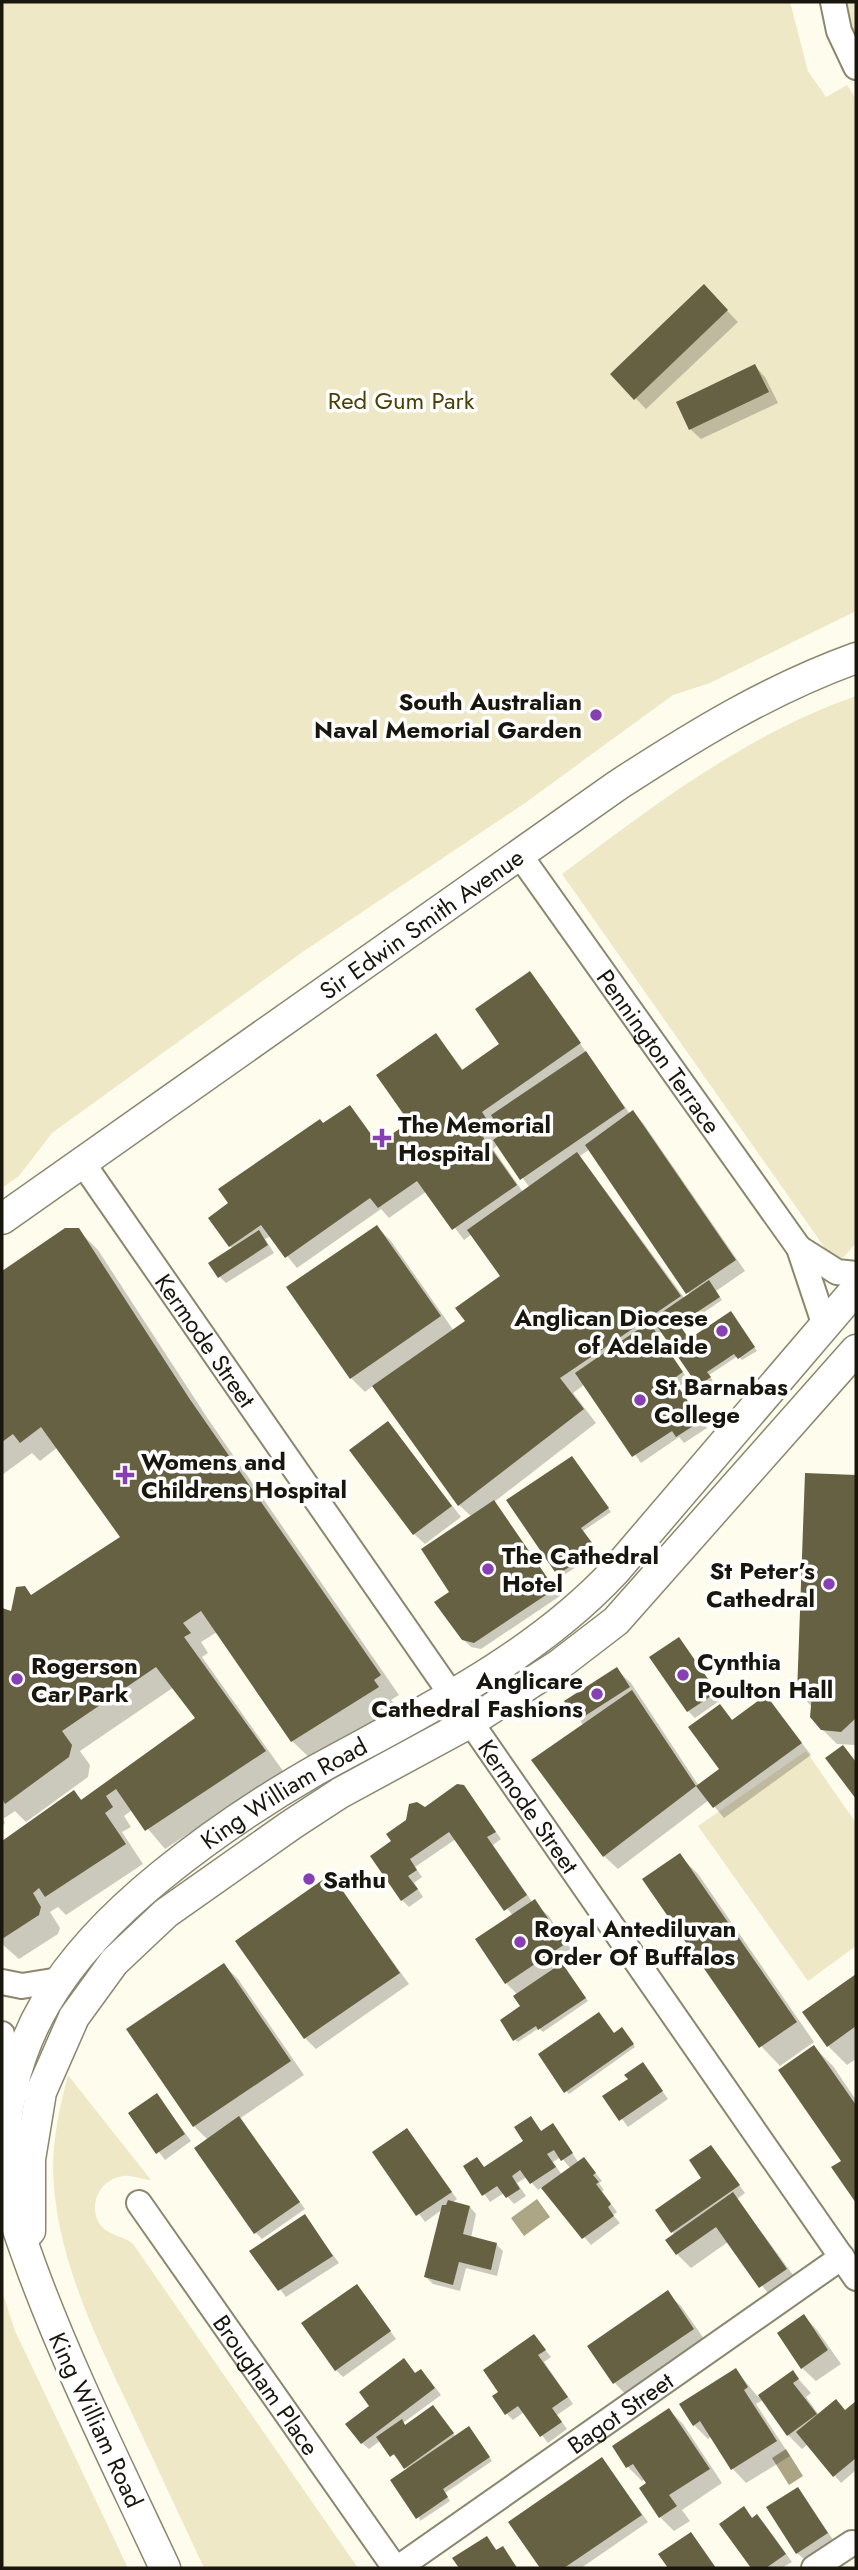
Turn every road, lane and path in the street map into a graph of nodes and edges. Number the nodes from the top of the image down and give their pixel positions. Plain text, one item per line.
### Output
1 (833, 2) edge
2 (856, 67) edge
3 (856, 658) edge
4 (519, 854) junction
5 (82, 1163) junction
6 (2, 1219) edge
7 (799, 1248) junction
8 (856, 1274) edge
9 (856, 1289) edge
10 (825, 1326) junction
11 (856, 1350) edge
12 (451, 1696) junction
13 (469, 1723) junction
14 (53, 1981) junction
15 (2, 1982) edge
16 (79, 2008) junction
17 (8, 2037) edge
18 (139, 2203) dead end
19 (842, 2257) junction
20 (33, 2270) junction
21 (856, 2278) edge
22 (852, 2543) dead end
23 (165, 2568) edge
24 (397, 2568) edge
25 (814, 2568) edge

1 - 2 street
3 - 4 main road, Sir Edwin Smith Avenue
4 - 5 main road, Sir Edwin Smith Avenue
4 - 7 street, Pennington Terrace
5 - 6 main road, Sir Edwin Smith Avenue
5 - 12 street, Kermode Street
7 - 8 street, Pennington Terrace
7 - 10 street, Pennington Terrace
9 - 10 main road, King William Road
10 - 12 main road, King William Road
11 - 13 main road, King William Road
12 - 13 street, Kermode Street
12 - 14 main road, King William Road
13 - 16 main road, King William Road
13 - 19 street, Kermode Street
14 - 15 street
14 - 17 main road, King William Road
16 - 17 main road
16 - 20 main road, King William Road
17 - 20 main road, King William Road
18 - 24 street, Brougham Place
19 - 21 street, Kermode Street
19 - 24 street, Bagot Street
20 - 23 main road, King William Road
22 - 25 street

